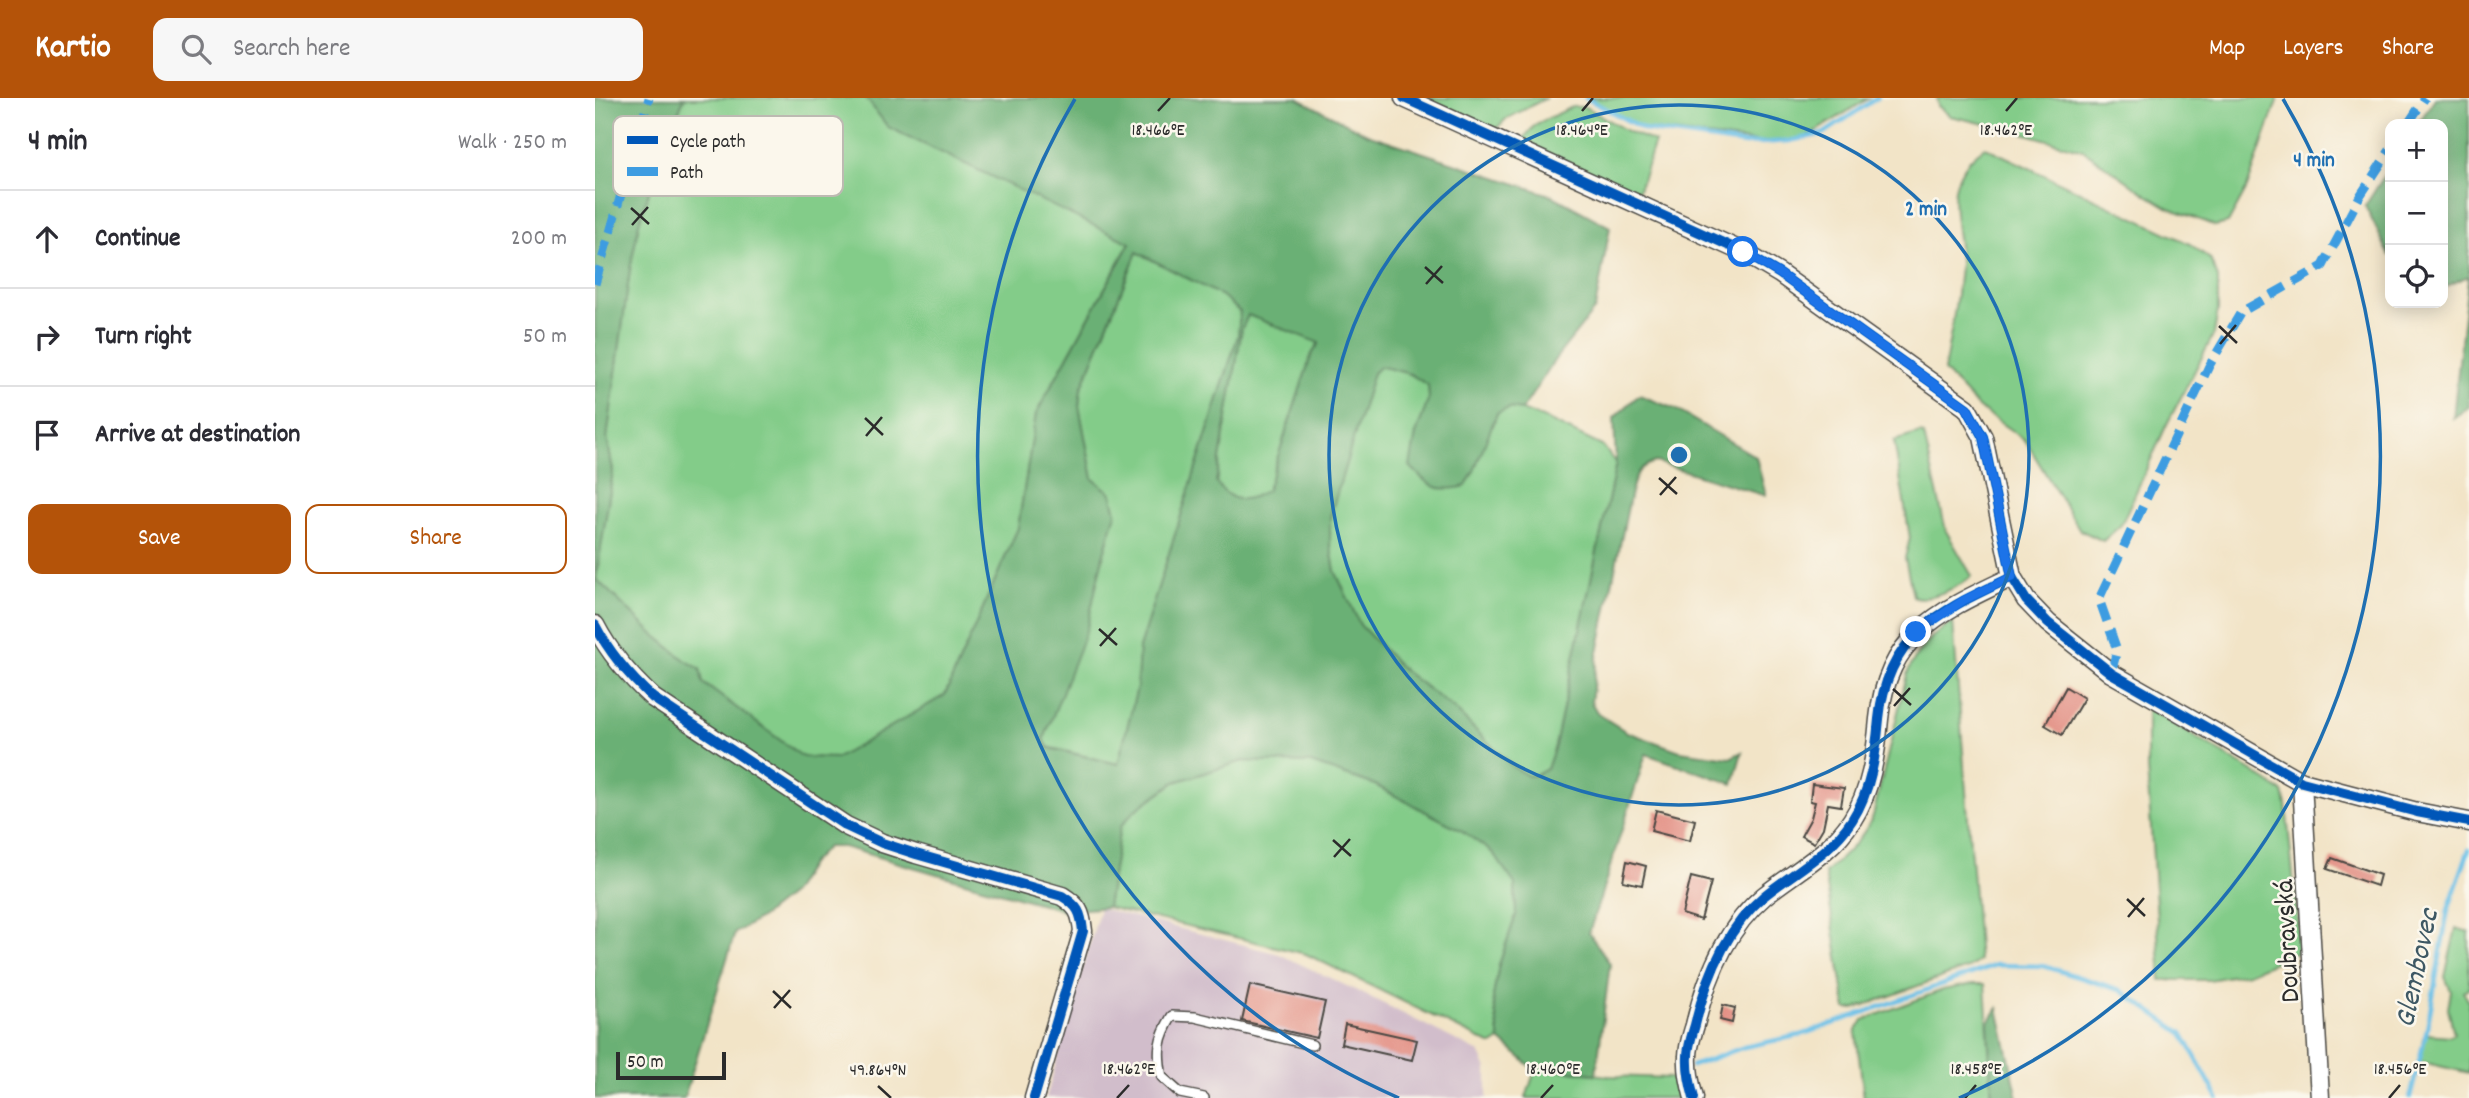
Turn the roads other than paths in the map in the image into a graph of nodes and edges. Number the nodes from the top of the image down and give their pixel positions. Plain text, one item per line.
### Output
1 (1404, 98) edge
2 (2012, 577) junction
3 (595, 625) edge
4 (2302, 782) junction
5 (2469, 822) edge
6 (1312, 1045) dead end
7 (1034, 1098) edge
8 (1204, 1098) edge
9 (1694, 1098) edge
10 (2320, 1098) edge

1 - 2 street
2 - 4 street
2 - 9 street
3 - 7 street
4 - 5 street
4 - 10 street, Doubravská
6 - 8 lane

